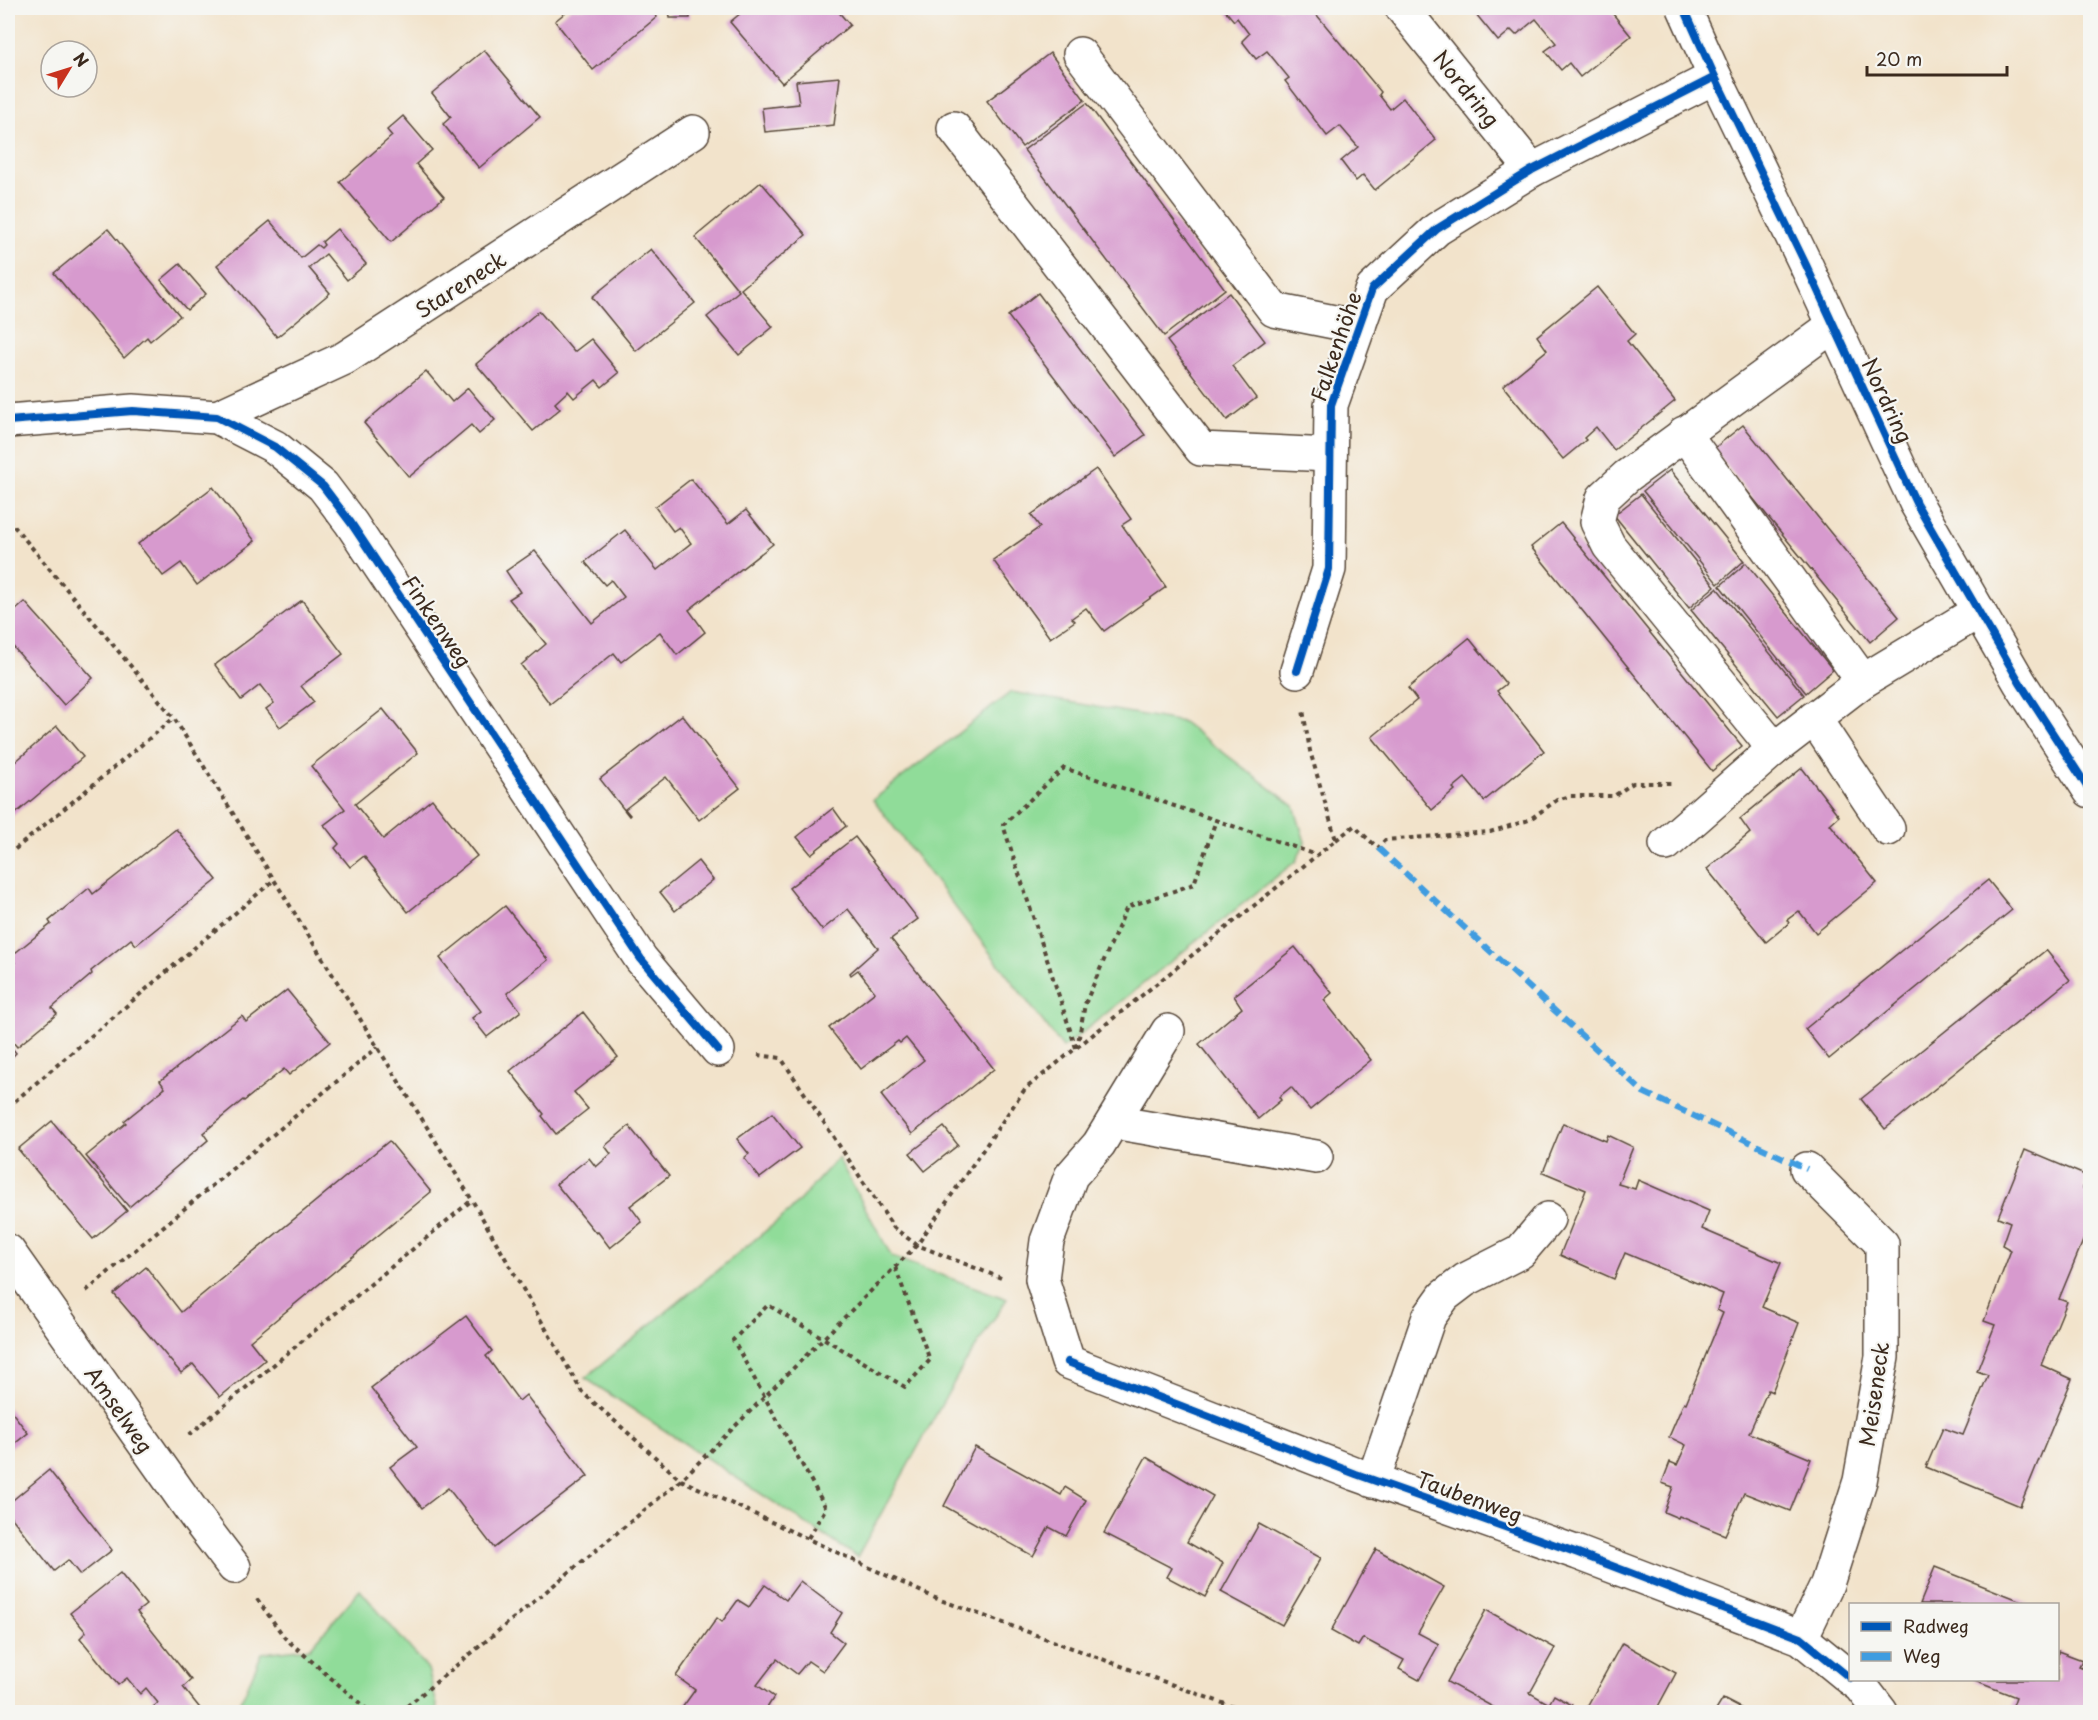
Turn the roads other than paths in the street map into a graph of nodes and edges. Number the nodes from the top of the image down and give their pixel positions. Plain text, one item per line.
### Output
1 (1402, 8) edge
2 (1684, 8) edge
3 (1080, 54) dead end
4 (1715, 76) junction
5 (954, 128) dead end
6 (693, 132) dead end
7 (1532, 170) junction
8 (1834, 326) junction
9 (1359, 327) junction
10 (217, 417) junction
11 (8, 421) edge
12 (1684, 433) junction
13 (1330, 455) junction
14 (1979, 611) junction
15 (1297, 671) road end
16 (1863, 681) junction
17 (1814, 718) junction
18 (1773, 750) junction
19 (2091, 791) edge
20 (1888, 828) dead end
21 (1666, 844) dead end
22 (1168, 1031) dead end
23 (718, 1050) road end
24 (1113, 1122) junction
25 (1316, 1157) dead end
26 (1807, 1169) dead end
27 (1548, 1219) dead end
28 (8, 1251) edge
29 (1373, 1480) junction
30 (234, 1566) road end
31 (1801, 1638) junction
32 (1849, 1677) edge
33 (1855, 1681) edge
34 (1881, 1713) edge

1 - 7 street, Nordring
2 - 4 street, Nordring
3 - 9 street
4 - 7 street, Falkenhöhe
4 - 8 street, Nordring
5 - 13 street
6 - 10 street, Stareneck
7 - 9 street, Falkenhöhe
8 - 12 street
8 - 14 street, Nordring
9 - 13 street, Falkenhöhe
10 - 11 street, Finkenweg
10 - 23 street, Finkenweg
12 - 16 street
12 - 18 street
13 - 15 street, Falkenhöhe
14 - 16 street
14 - 19 street, Nordring
16 - 17 street
17 - 18 street
17 - 20 street
18 - 21 street
22 - 24 street
24 - 25 street
24 - 29 street, Taubenweg
26 - 31 street, Meiseneck
27 - 29 street
28 - 30 street, Amselweg
29 - 31 street, Taubenweg
31 - 32 street, Taubenweg
33 - 34 street, Taubenweg

